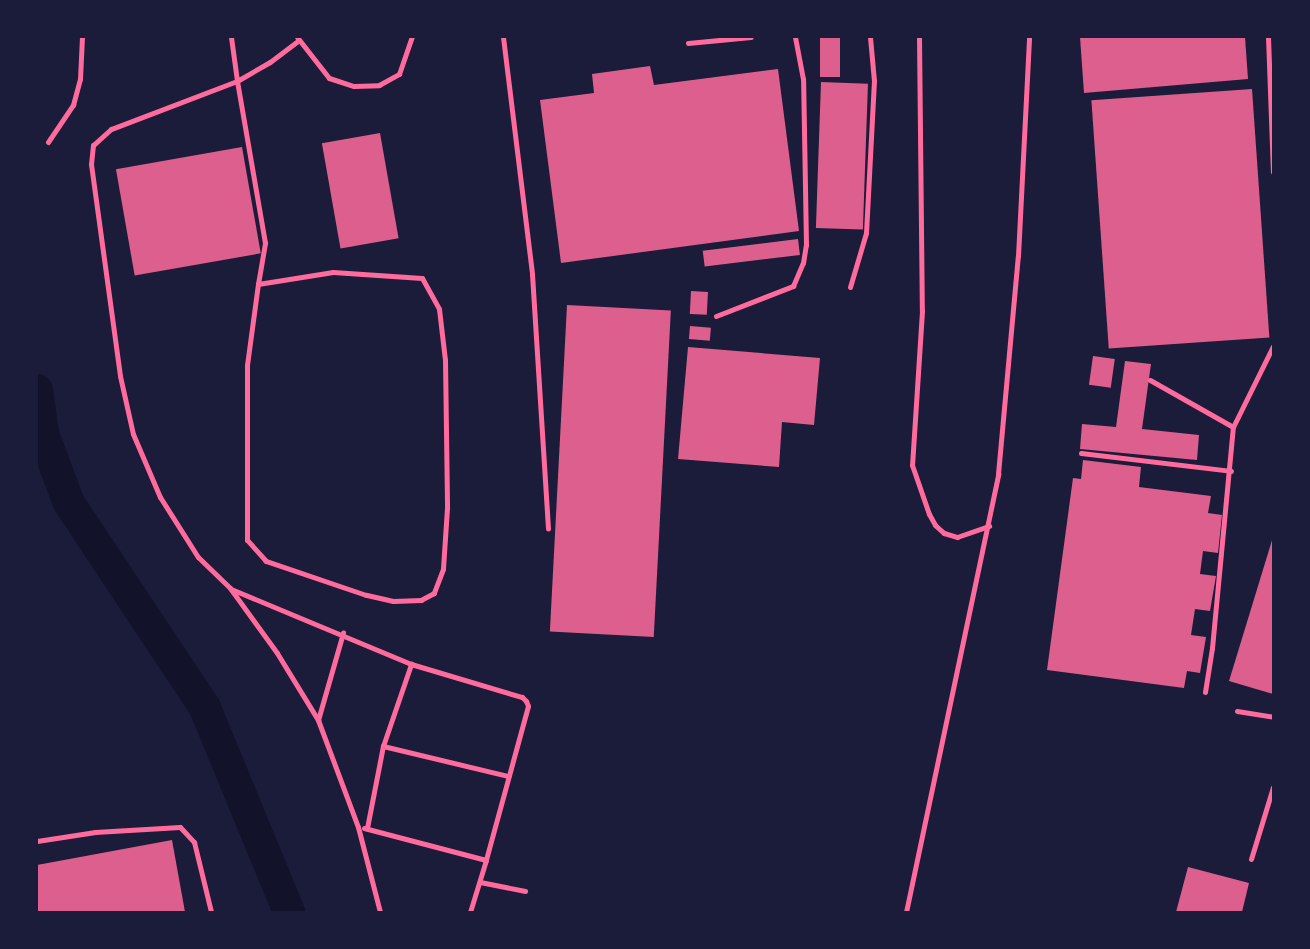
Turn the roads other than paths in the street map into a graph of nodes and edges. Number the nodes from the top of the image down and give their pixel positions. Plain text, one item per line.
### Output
1 (82, 37) edge
2 (231, 37) edge
3 (412, 37) edge
4 (503, 37) edge
5 (751, 37) edge
6 (795, 37) edge
7 (870, 37) edge
8 (919, 37) edge
9 (1029, 37) edge
10 (1268, 37) edge
11 (298, 38) edge
12 (688, 43) dead end
13 (237, 81) junction
14 (48, 142) dead end
15 (1273, 172) edge
16 (258, 284) junction
17 (850, 287) dead end
18 (716, 316) dead end
19 (1273, 346) edge
20 (1150, 380) dead end
21 (1233, 427) junction
22 (1081, 453) dead end
23 (1231, 471) junction
24 (989, 526) junction
25 (548, 528) dead end
26 (230, 589) junction
27 (344, 633) junction
28 (411, 664) junction
29 (1205, 692) dead end
30 (1237, 711) dead end
31 (1273, 717) edge
32 (318, 720) junction
33 (383, 746) junction
34 (509, 776) junction
35 (1273, 787) edge
36 (358, 827) junction
37 (367, 828) junction
38 (37, 841) edge
39 (1251, 859) dead end
40 (486, 860) junction
41 (480, 882) junction
42 (525, 891) dead end
43 (211, 912) edge
44 (380, 912) edge
45 (470, 912) edge
46 (906, 912) edge

1 - 14 lane
2 - 13 lane
3 - 11 lane
4 - 25 lane
5 - 12 lane
6 - 18 lane
7 - 17 lane
8 - 24 lane
9 - 24 lane
10 - 15 lane
11 - 13 lane
13 - 16 lane
13 - 26 lane
16 - 16 lane
19 - 21 lane
20 - 21 lane
21 - 23 lane
22 - 23 lane
23 - 29 lane
24 - 46 lane
26 - 27 lane
26 - 32 lane
27 - 28 lane
27 - 32 lane
28 - 33 lane
28 - 34 lane
30 - 31 lane
32 - 36 lane
33 - 34 lane
33 - 37 lane
34 - 40 lane
35 - 39 lane
36 - 37 lane
36 - 44 lane
37 - 40 lane
38 - 43 lane
40 - 41 lane
41 - 42 lane
41 - 45 lane

